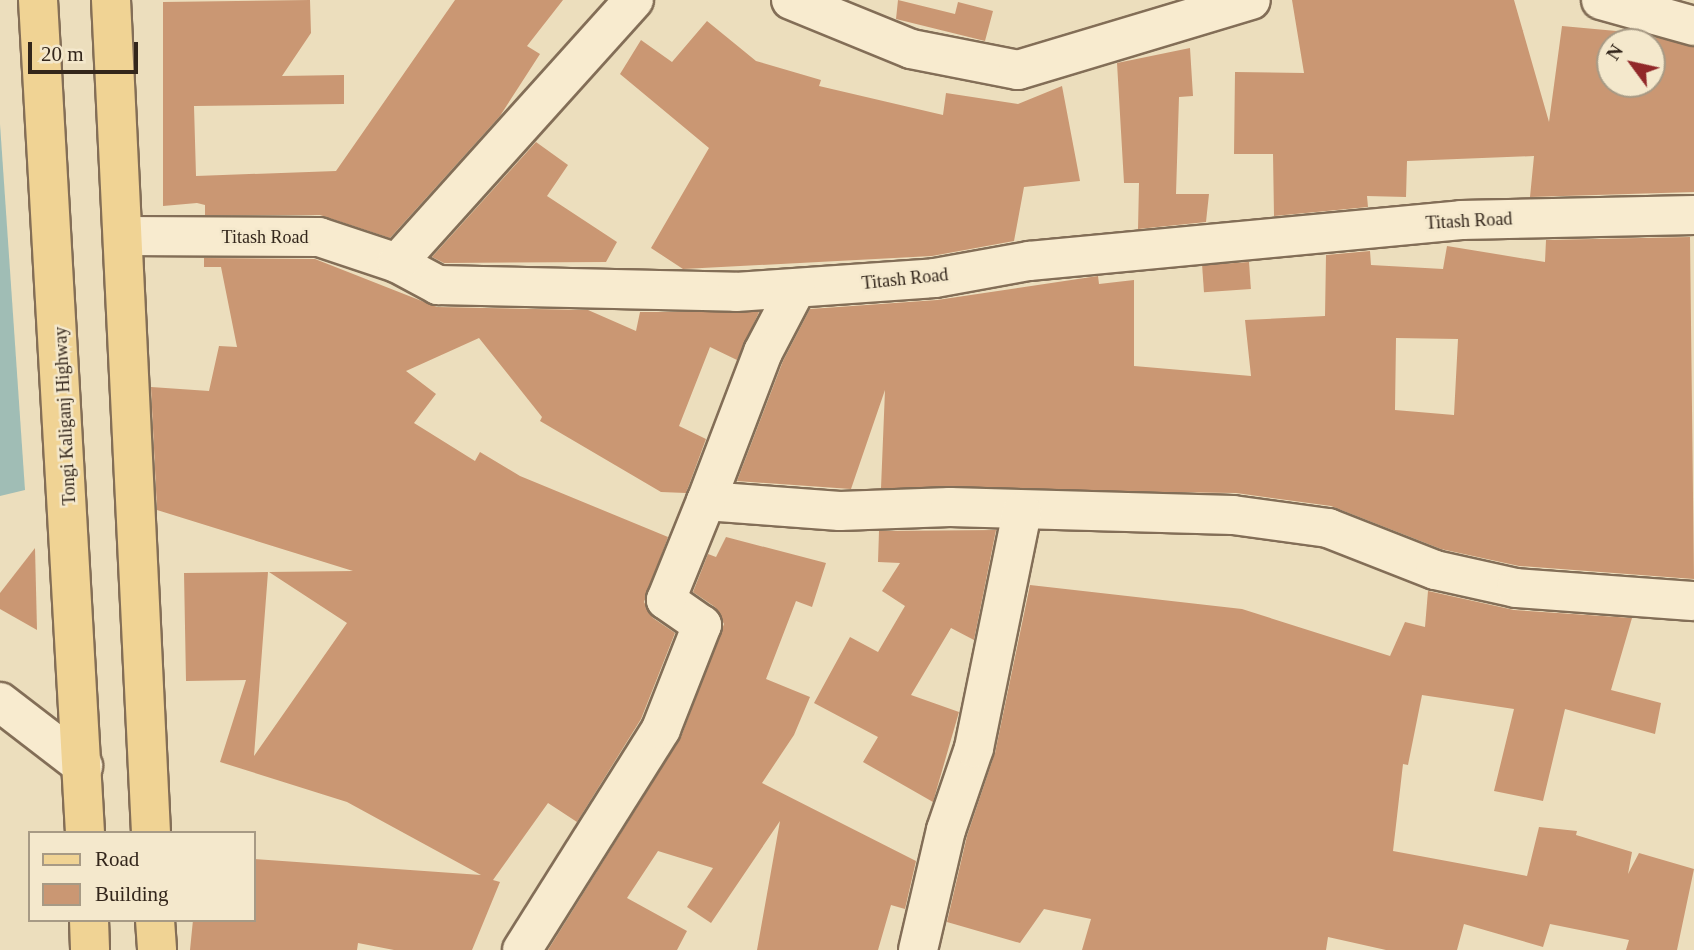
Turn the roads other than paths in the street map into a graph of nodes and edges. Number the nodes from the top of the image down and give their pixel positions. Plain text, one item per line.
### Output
1 (38, 0) edge
2 (111, 0) edge
3 (634, 0) edge
4 (791, 0) edge
5 (1251, 0) edge
6 (1601, 0) edge
7 (1694, 26) edge
8 (1694, 215) edge
9 (123, 236) junction
10 (397, 263) junction
11 (796, 289) junction
12 (706, 501) junction
13 (1022, 512) junction
14 (1694, 601) edge
15 (0, 702) edge
16 (83, 766) junction
17 (85, 831) edge
18 (151, 831) edge
19 (89, 922) edge
20 (155, 922) edge
21 (90, 950) edge
22 (157, 950) edge
23 (522, 950) edge
24 (918, 950) edge

1 - 16 main road, Tongi Kaliganj Highway
2 - 9 main road
3 - 10 street
4 - 5 street
6 - 7 street
8 - 11 street, Titash Road
9 - 10 street, Titash Road
9 - 18 main road
10 - 11 street, Titash Road
11 - 12 street
12 - 13 street
12 - 23 street
13 - 14 street
13 - 24 street
15 - 16 street
16 - 17 main road, Tongi Kaliganj Highway
19 - 21 main road
20 - 22 main road

